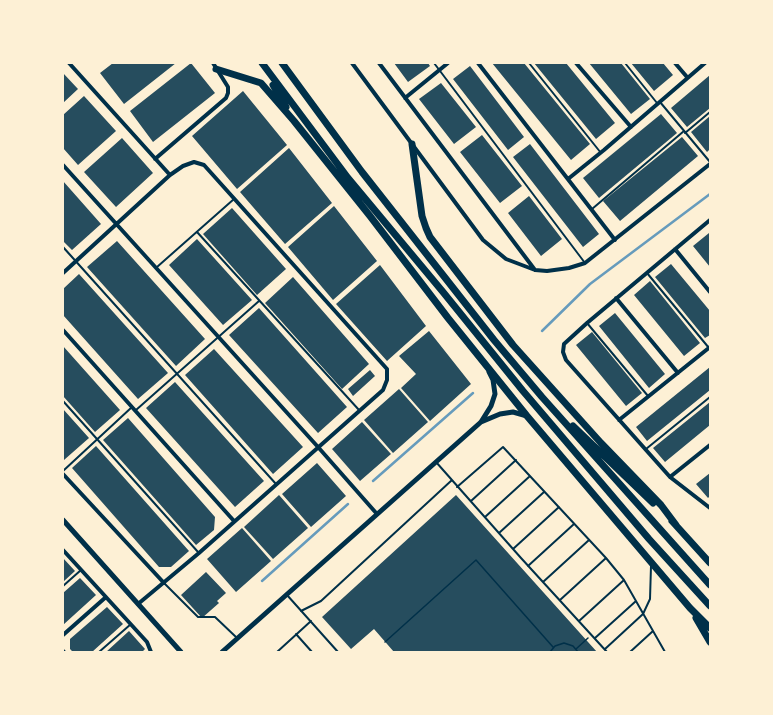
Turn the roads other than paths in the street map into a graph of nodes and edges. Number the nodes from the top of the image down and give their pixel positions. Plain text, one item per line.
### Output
1 (69, 63) edge
2 (258, 63) edge
3 (262, 63) edge
4 (282, 63) edge
5 (352, 63) edge
6 (379, 63) edge
7 (434, 63) edge
8 (448, 63) edge
9 (478, 63) edge
10 (529, 63) edge
11 (576, 63) edge
12 (625, 63) edge
13 (675, 63) edge
14 (705, 63) edge
15 (214, 66) edge
16 (439, 70) junction
17 (687, 77) junction
18 (405, 98) junction
19 (659, 102) junction
20 (710, 112) edge
21 (294, 121) junction
22 (630, 127) junction
23 (685, 132) junction
24 (412, 144) junction
25 (601, 153) junction
26 (155, 159) junction
27 (710, 163) edge
28 (63, 165) edge
29 (170, 175) junction
30 (568, 179) junction
31 (234, 198) junction
32 (591, 210) junction
33 (708, 221) edge
34 (117, 224) junction
35 (710, 228) edge
36 (197, 232) junction
37 (615, 240) junction
38 (63, 247) edge
39 (675, 249) junction
40 (76, 261) junction
41 (584, 263) junction
42 (156, 268) junction
43 (535, 270) junction
44 (647, 272) junction
45 (63, 273) edge
46 (710, 292) edge
47 (616, 298) junction
48 (259, 301) junction
49 (587, 323) junction
50 (63, 330) edge
51 (218, 337) junction
52 (710, 347) edge
53 (486, 366) junction
54 (678, 373) junction
55 (176, 374) junction
56 (649, 396) junction
57 (542, 397) junction
58 (710, 397) edge
59 (63, 402) edge
60 (133, 409) junction
61 (359, 411) junction
62 (527, 416) junction
63 (619, 420) junction
64 (481, 422) junction
65 (97, 439) junction
66 (710, 445) edge
67 (318, 447) junction
68 (646, 450) junction
69 (516, 460) junction
70 (436, 461) junction
71 (63, 473) edge
72 (530, 476) junction
73 (670, 477) junction
74 (452, 480) junction
75 (276, 484) junction
76 (457, 487) junction
77 (544, 492) junction
78 (470, 501) junction
79 (559, 507) junction
80 (710, 508) edge
81 (376, 514) junction
82 (485, 517) junction
83 (63, 520) edge
84 (234, 521) junction
85 (574, 524) junction
86 (676, 525) junction
87 (499, 533) junction
88 (589, 540) junction
89 (513, 549) junction
90 (63, 550) edge
91 (199, 553) junction
92 (606, 558) junction
93 (651, 561) junction
94 (710, 563) edge
95 (528, 566) junction
96 (81, 570) junction
97 (624, 580) junction
98 (164, 582) junction
99 (543, 582) junction
100 (710, 585) edge
101 (63, 586) edge
102 (286, 594) junction
103 (106, 597) junction
104 (560, 600) junction
105 (636, 600) junction
106 (138, 604) junction
107 (710, 606) edge
108 (690, 608) junction
109 (301, 611) junction
110 (643, 614) junction
111 (311, 621) junction
112 (579, 622) junction
113 (131, 624) junction
114 (710, 628) edge
115 (653, 631) junction
116 (296, 634) junction
117 (63, 635) edge
118 (237, 638) junction
119 (595, 638) junction
120 (710, 642) edge
121 (280, 649) junction
122 (605, 649) junction
123 (664, 651) edge
124 (99, 652) edge
125 (151, 652) edge
126 (181, 652) edge
127 (222, 652) edge
128 (277, 652) edge
129 (282, 652) edge
130 (312, 652) edge
131 (338, 652) edge
132 (607, 652) edge
133 (630, 652) edge

1 - 26 street
2 - 21 highway
3 - 107 highway
4 - 57 highway
5 - 24 street
6 - 18 street
7 - 16 lane
8 - 16 street
9 - 30 street
10 - 25 lane
11 - 22 street
12 - 19 lane
13 - 17 street
14 - 17 street
15 - 21 highway
15 - 26 street
16 - 18 street
16 - 41 lane
17 - 19 street
18 - 43 street
19 - 22 street
19 - 23 lane
20 - 23 lane
21 - 53 highway
22 - 25 street
23 - 27 lane
23 - 32 lane
24 - 43 street
24 - 86 highway
25 - 30 street
26 - 29 street
27 - 37 street
28 - 34 street
29 - 31 street
29 - 34 street
30 - 32 street
31 - 36 lane
31 - 61 street
32 - 37 street
33 - 35 lane
33 - 39 street
34 - 40 street
34 - 42 street
36 - 42 lane
36 - 48 lane
37 - 41 street
38 - 40 lane
39 - 44 street
39 - 46 street
40 - 45 street
40 - 55 lane
41 - 43 street
42 - 51 street
44 - 47 street
44 - 52 lane
47 - 49 street
47 - 54 street
48 - 51 lane
48 - 61 lane
49 - 56 lane
49 - 63 street
50 - 60 street
51 - 55 lane
51 - 67 street
52 - 54 street
53 - 62 highway
53 - 64 street
54 - 56 street
55 - 60 lane
55 - 75 lane
56 - 63 street
57 - 86 highway
57 - 100 highway
58 - 68 lane
59 - 65 lane
60 - 65 lane
60 - 84 street
61 - 67 street
62 - 64 street
62 - 93 highway
63 - 68 street
64 - 70 street
65 - 71 lane
65 - 91 lane
66 - 73 street
67 - 75 street
67 - 81 street
68 - 73 street
69 - 72 lane
69 - 76 lane
69 - 78 lane
70 - 74 lane
70 - 81 street
71 - 98 street
72 - 77 lane
72 - 82 lane
73 - 80 street
74 - 76 lane
74 - 109 lane
75 - 84 street
76 - 78 lane
77 - 79 lane
77 - 87 lane
78 - 82 lane
79 - 85 lane
79 - 89 lane
81 - 102 street
82 - 87 lane
83 - 106 street
84 - 91 street
85 - 88 lane
85 - 95 lane
86 - 94 highway
87 - 89 lane
88 - 92 lane
88 - 99 lane
89 - 95 lane
90 - 96 street
91 - 98 street
92 - 97 lane
92 - 104 lane
93 - 108 highway
93 - 110 lane
95 - 99 lane
96 - 101 lane
96 - 103 street
97 - 105 lane
97 - 112 lane
98 - 106 street
98 - 118 lane
99 - 104 lane
102 - 109 lane
102 - 118 street
103 - 113 street
103 - 117 street
104 - 112 lane
105 - 110 lane
105 - 119 lane
106 - 126 street
108 - 114 highway
108 - 120 highway
109 - 111 lane
110 - 115 lane
110 - 122 lane
111 - 116 lane
111 - 131 lane
112 - 119 lane
113 - 124 lane
113 - 125 street
115 - 123 lane
115 - 133 lane
116 - 121 lane
116 - 130 lane
118 - 127 street
119 - 122 lane
121 - 128 lane
121 - 129 lane
122 - 132 lane

